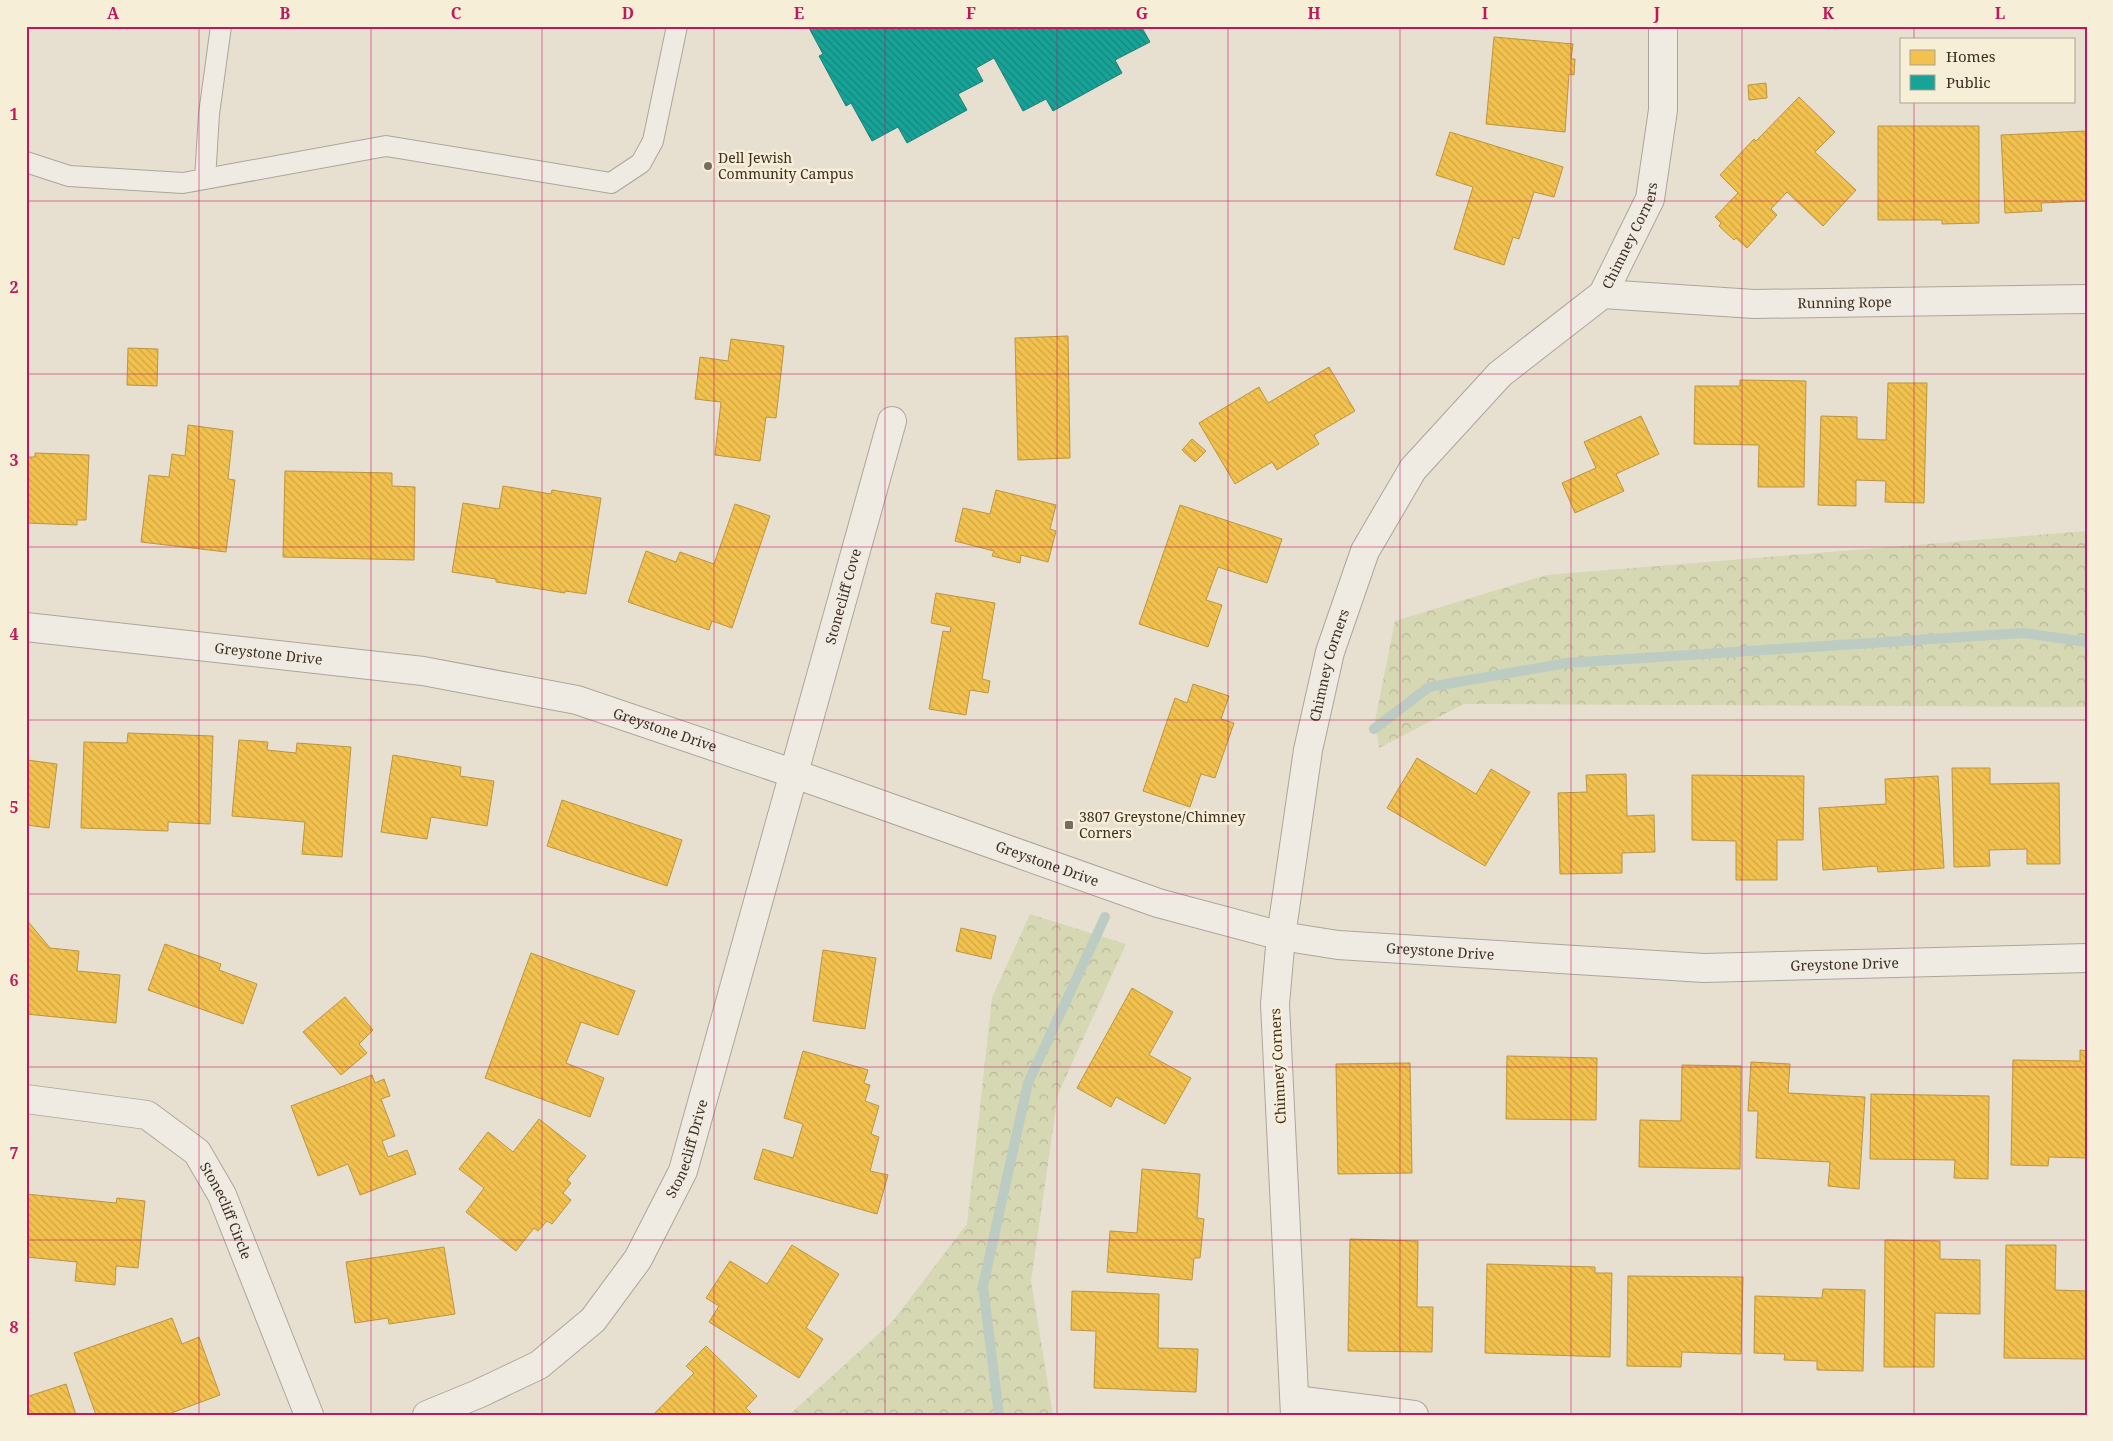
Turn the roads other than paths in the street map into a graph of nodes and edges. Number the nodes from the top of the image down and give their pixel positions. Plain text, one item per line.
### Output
1 (221, 26) edge
2 (677, 26) edge
3 (1663, 26) edge
4 (26, 162) edge
5 (205, 180) junction
6 (1604, 294) junction
7 (2087, 299) edge
8 (892, 421) dead end
9 (26, 627) edge
10 (795, 774) junction
11 (1281, 936) junction
12 (2087, 958) edge
13 (26, 1099) edge
14 (1295, 1407) edge
15 (309, 1415) edge
16 (427, 1415) edge
17 (1414, 1415) edge

1 - 5 lane
2 - 5 lane
3 - 6 street, Chimney Corners
4 - 5 lane
6 - 7 street, Running Rope
6 - 11 street, Chimney Corners
8 - 10 street, Stonecliff Cove
9 - 10 street, Greystone Drive
10 - 11 street, Greystone Drive
10 - 16 street, Stonecliff Drive
11 - 12 street, Greystone Drive
11 - 14 street, Chimney Corners
13 - 15 street, Stonecliff Circle
14 - 17 street

